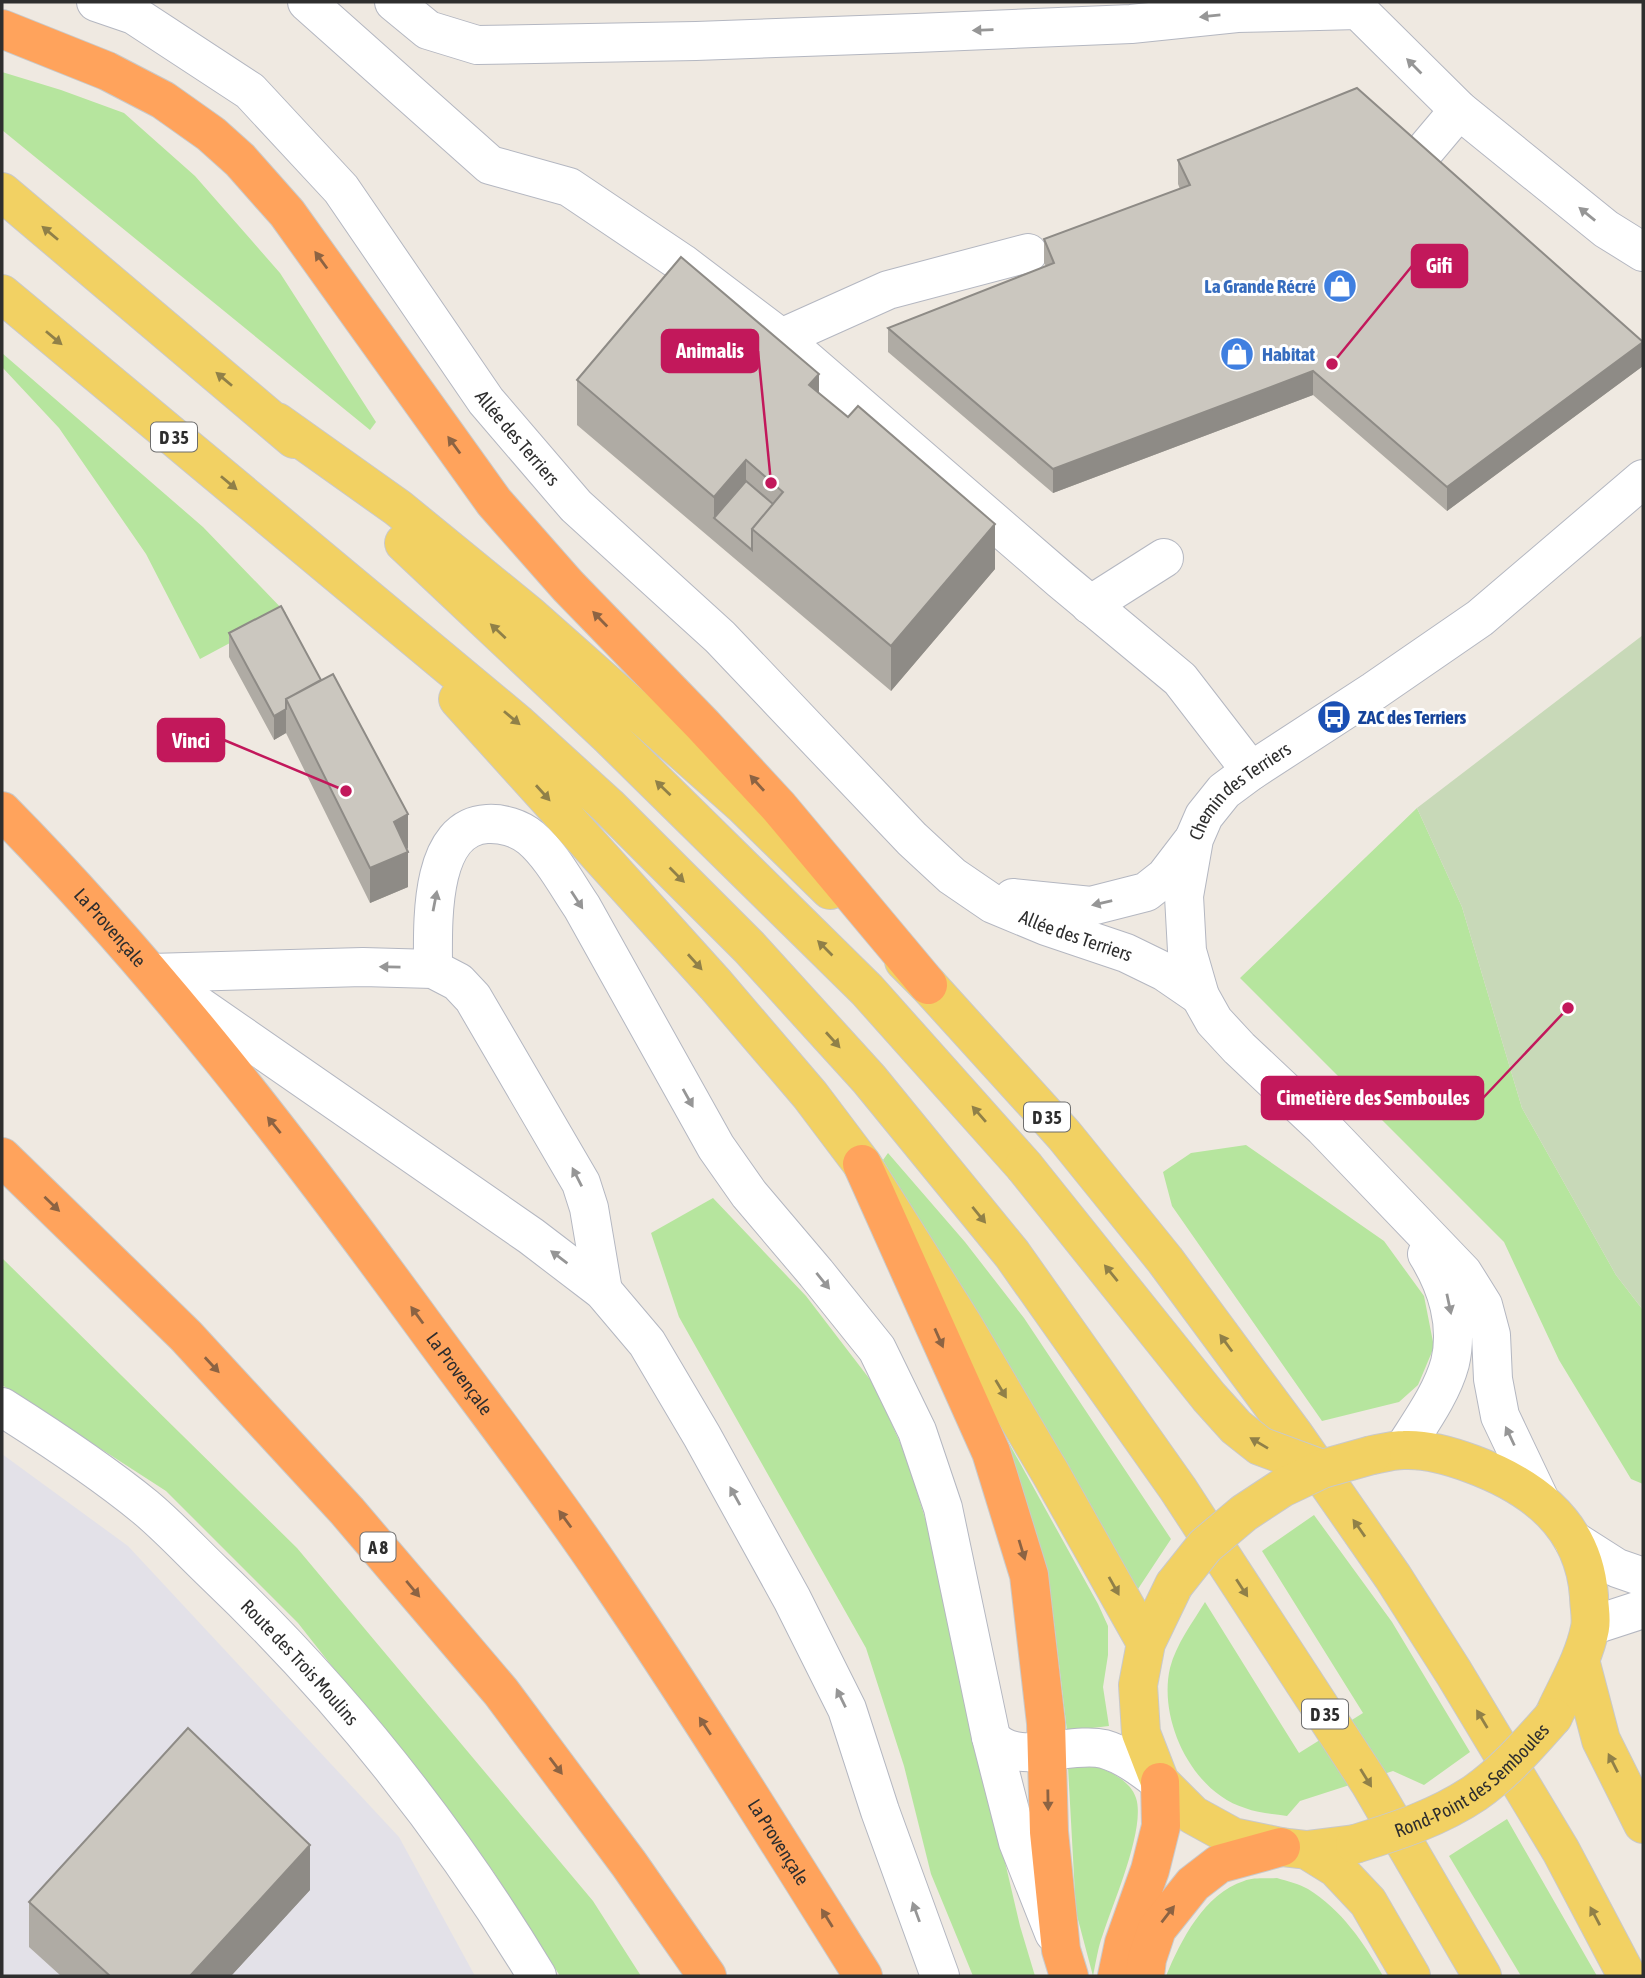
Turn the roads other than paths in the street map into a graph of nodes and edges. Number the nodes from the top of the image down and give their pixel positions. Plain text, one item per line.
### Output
1 (96, 2) edge
2 (307, 2) edge
3 (394, 2) edge
4 (2, 29) edge
5 (1459, 110) junction
6 (2, 192) edge
7 (1363, 211) edge
8 (1643, 252) edge
9 (1028, 253) dead end
10 (2, 294) edge
11 (781, 338) junction
12 (277, 422) junction
13 (1643, 479) edge
14 (1164, 558) dead end
15 (347, 580) junction
16 (1090, 605) junction
17 (1251, 771) junction
18 (2, 811) edge
19 (1194, 839) junction
20 (952, 876) junction
21 (1146, 892) junction
22 (1187, 951) junction
23 (433, 969) junction
24 (151, 973) junction
25 (928, 985) junction
26 (1200, 996) junction
27 (2, 1157) edge
28 (862, 1164) junction
29 (1395, 1201) junction
30 (603, 1291) junction
31 (2, 1407) edge
32 (1388, 1452) junction
33 (1322, 1469) junction
34 (1539, 1498) junction
35 (1573, 1540) junction
36 (1643, 1577) edge
37 (1643, 1609) edge
38 (1146, 1643) junction
39 (1585, 1643) junction
40 (991, 1737) junction
41 (1047, 1751) junction
42 (1160, 1782) junction
43 (1643, 1824) edge
44 (1294, 1849) junction
45 (1065, 1963) edge
46 (537, 1976) edge
47 (708, 1976) edge
48 (863, 1976) edge
49 (940, 1976) edge
50 (1117, 1976) edge
51 (1145, 1976) edge
52 (1411, 1976) edge
53 (1482, 1976) edge
54 (1628, 1976) edge

1 - 20 street, Allée des Terriers
2 - 11 street
5 -> 3 street
25 -> 4 highway
5 - 7 street
8 -> 5 street
12 -> 6 main road, D 35
9 - 11 street
10 -> 15 main road, D 35
11 - 16 street
12 - 25 main road, D 35
33 -> 12 main road, bridge
13 - 17 street, Chemin des Terriers
14 - 16 street
15 -> 28 main road
15 -> 53 main road, D 35
16 - 17 street
17 - 19 street, Chemin des Terriers
18 - 24 highway, La Provençale
19 - 21 street, Allée des Terriers
19 - 22 street, Chemin des Terriers
21 -> 20 street, Allée des Terriers
20 - 26 street, Allée des Terriers
21 - 22 street
22 - 26 street, Chemin des Terriers
23 -> 24 street
30 -> 23 street
23 -> 40 street
30 -> 24 street
48 -> 24 highway, La Provençale
54 -> 25 main road, D 35
26 - 29 street, Chemin des Terriers
27 -> 47 highway, A 8
28 -> 38 main road
28 -> 41 highway
29 -> 32 street, Chemin des Terriers
34 -> 29 street, Chemin des Terriers
49 -> 30 street
31 - 46 street, Route des Trois Moulins
32 - 33 main road, Rond-Point des Semboules, bridge
32 - 34 main road, Rond-Point des Semboules
33 - 38 main road, Rond-Point des Semboules, bridge
34 - 35 main road, Rond-Point des Semboules
35 - 36 street
35 - 39 main road, Rond-Point des Semboules
37 - 39 street
38 - 42 main road, Rond-Point des Semboules
43 -> 39 main road
39 - 44 main road, Rond-Point des Semboules, bridge
40 - 41 street
40 - 45 street
41 - 42 street
41 -> 45 highway
42 - 44 main road, Rond-Point des Semboules
42 - 50 highway
51 -> 44 highway
44 - 52 main road

